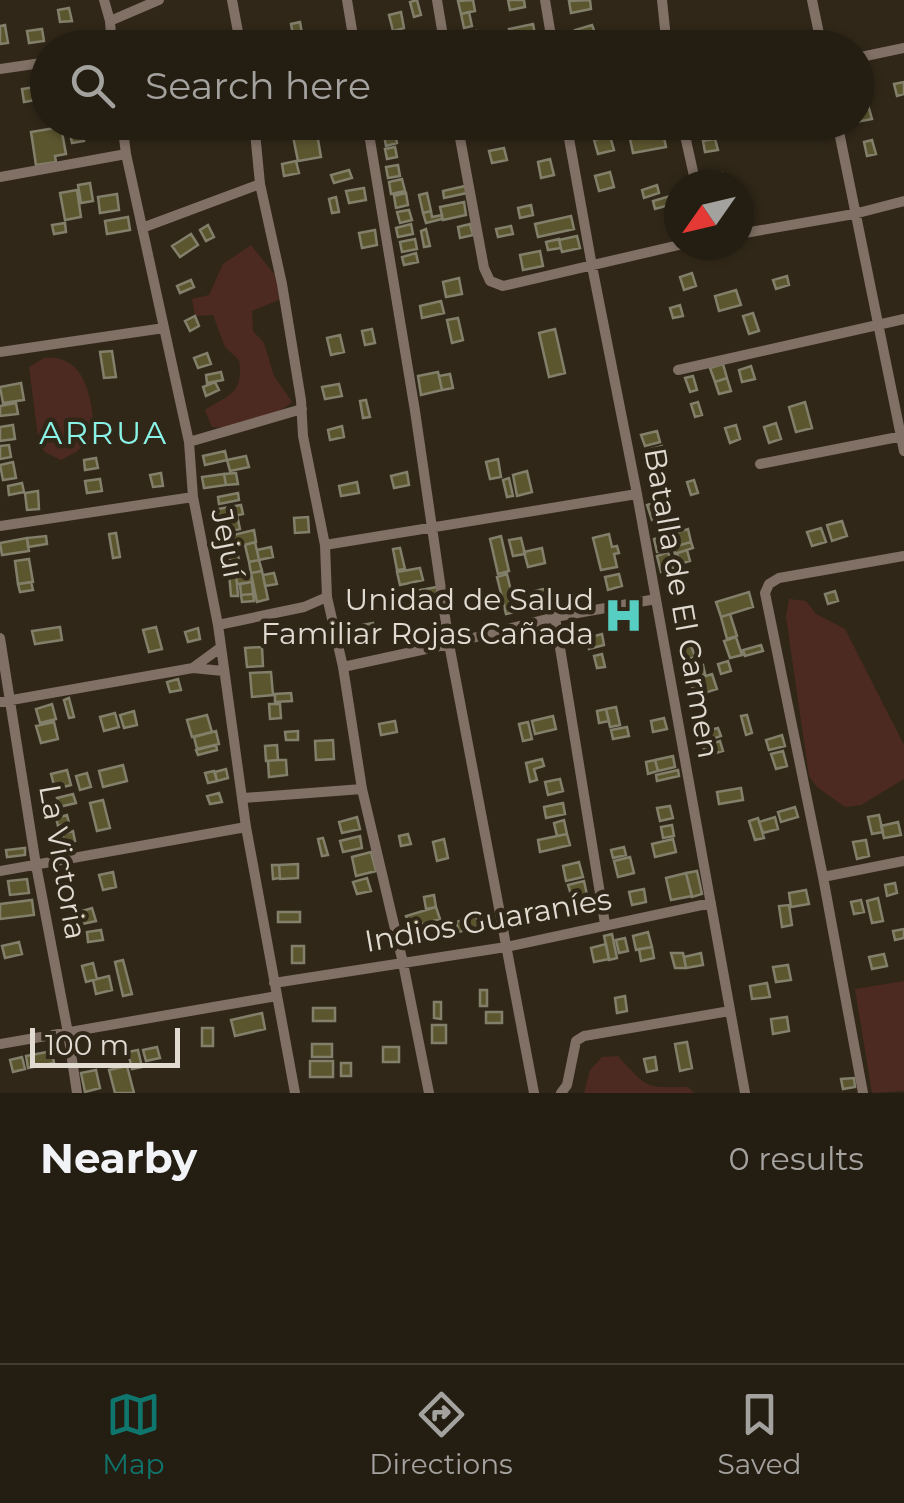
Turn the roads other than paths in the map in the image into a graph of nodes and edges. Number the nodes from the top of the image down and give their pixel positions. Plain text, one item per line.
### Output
1 (104, 0) edge
2 (159, 0) edge
3 (232, 0) edge
4 (347, 0) edge
5 (437, 0) edge
6 (544, 0) edge
7 (662, 0) edge
8 (812, 0) edge
9 (110, 21) junction
10 (111, 30) edge
11 (237, 30) edge
12 (352, 30) edge
13 (441, 30) edge
14 (550, 30) edge
15 (665, 30) edge
16 (818, 30) edge
17 (904, 48) edge
18 (874, 54) edge
19 (30, 65) edge
20 (0, 70) edge
21 (124, 140) edge
22 (256, 140) edge
23 (370, 140) edge
24 (460, 140) edge
25 (569, 140) edge
26 (686, 140) edge
27 (840, 140) edge
28 (126, 154) junction
29 (693, 170) edge
30 (0, 178) edge
31 (260, 184) junction
32 (904, 201) edge
33 (854, 214) junction
34 (142, 228) junction
35 (754, 231) edge
36 (664, 249) edge
37 (592, 266) junction
38 (904, 319) edge
39 (878, 324) junction
40 (164, 328) junction
41 (0, 352) edge
42 (678, 370) dead end
43 (302, 409) junction
44 (902, 437) edge
45 (190, 442) junction
46 (904, 451) edge
47 (760, 464) dead end
48 (637, 494) junction
49 (194, 498) junction
50 (0, 526) edge
51 (432, 528) junction
52 (325, 545) junction
53 (904, 556) edge
54 (328, 597) junction
55 (656, 599) junction
56 (554, 618) junction
57 (218, 624) junction
58 (0, 638) edge
59 (448, 644) junction
60 (220, 648) junction
61 (343, 667) junction
62 (194, 668) junction
63 (223, 672) junction
64 (5, 701) edge
65 (362, 789) junction
66 (244, 798) junction
67 (246, 827) junction
68 (904, 861) edge
69 (36, 865) junction
70 (0, 871) edge
71 (823, 876) junction
72 (712, 904) junction
73 (606, 924) junction
74 (506, 946) junction
75 (403, 963) junction
76 (274, 983) junction
77 (276, 996) junction
78 (730, 1012) junction
79 (68, 1033) junction
80 (0, 1044) edge
81 (77, 1093) edge
82 (296, 1093) edge
83 (430, 1093) edge
84 (534, 1093) edge
85 (561, 1093) edge
86 (746, 1093) edge
87 (863, 1093) edge

1 - 9 street
2 - 9 street
3 - 11 street
4 - 12 street
5 - 13 street
6 - 14 street
7 - 15 street
8 - 16 street
9 - 10 street
17 - 18 street
19 - 20 street
21 - 28 street, Jejuí
22 - 31 street
23 - 51 street
24 - 37 street
25 - 37 street, Batalla de El Carmen
26 - 29 street
27 - 33 street
28 - 30 street
28 - 34 street, Jejuí
31 - 34 street
31 - 43 street
32 - 33 street
33 - 35 street
33 - 39 street
34 - 40 street, Jejuí
36 - 37 street
37 - 48 street, Batalla de El Carmen
38 - 39 street
39 - 42 street
39 - 44 street
40 - 41 street
40 - 45 street, Jejuí
43 - 45 street
43 - 52 street
44 - 46 street
44 - 47 street
45 - 49 street, Jejuí
48 - 51 street
48 - 55 street, Batalla de El Carmen
49 - 50 street
49 - 57 street, Jejuí
51 - 52 street
51 - 59 street
52 - 54 street
53 - 71 street
54 - 57 street
54 - 61 street
55 - 56 street
55 - 72 street, Batalla de El Carmen
56 - 59 street
56 - 73 street
57 - 60 street, Jejuí
58 - 64 street, La Victoria
59 - 61 street
59 - 74 street
60 - 62 street
60 - 63 street, Jejuí
61 - 65 street
62 - 63 street
62 - 64 street
63 - 66 street, Jejuí
64 - 69 street, La Victoria
65 - 66 street
65 - 75 street
66 - 67 street, Jejuí
67 - 69 street
67 - 76 street, Jejuí
68 - 71 street
69 - 70 street
69 - 79 street, La Victoria
71 - 87 street
72 - 73 street, Indios Guaraníes
72 - 78 street, Batalla de El Carmen
73 - 74 street, Indios Guaraníes
74 - 75 street, Indios Guaraníes
74 - 84 street
75 - 76 street, Indios Guaraníes
75 - 83 street
76 - 77 street, Jejuí
77 - 79 street
77 - 82 street, Jejuí
78 - 85 street
78 - 86 street, Batalla de El Carmen
79 - 80 street
79 - 81 street, La Victoria

